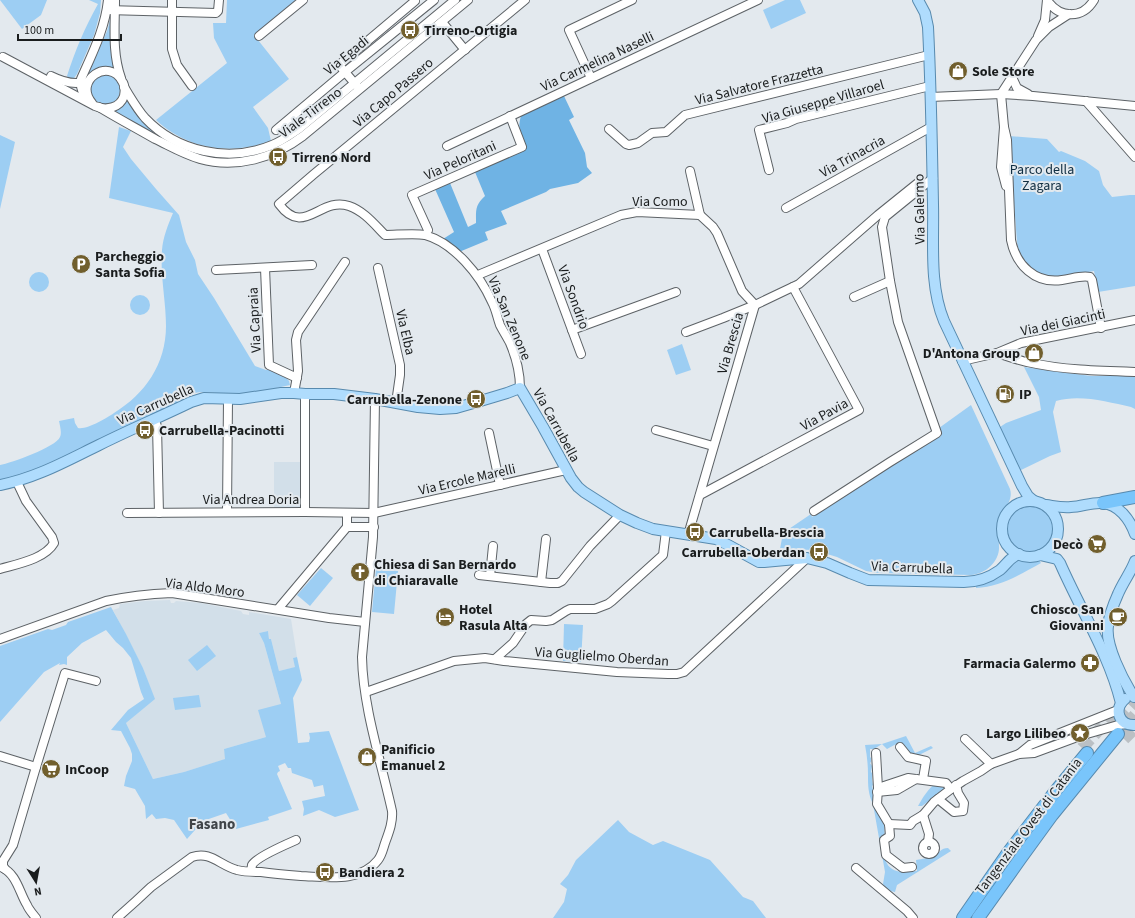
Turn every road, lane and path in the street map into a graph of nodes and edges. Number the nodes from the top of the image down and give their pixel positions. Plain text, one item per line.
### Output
1 (108, 0) edge
2 (115, 0) edge
3 (172, 0) edge
4 (219, 0) edge
5 (303, 0) edge
6 (415, 0) edge
7 (434, 0) edge
8 (455, 0) edge
9 (468, 0) edge
10 (525, 0) edge
11 (632, 0) edge
12 (758, 0) edge
13 (918, 0) edge
14 (1047, 0) edge
15 (1094, 0) edge
16 (423, 9) junction
17 (111, 10) junction
18 (172, 12) junction
19 (1069, 14) junction
20 (431, 20) junction
21 (439, 24) junction
22 (259, 36) dead end
23 (1036, 40) junction
24 (465, 50) junction
25 (929, 55) junction
26 (1, 56) edge
27 (345, 72) junction
28 (1012, 77) junction
29 (592, 78) junction
30 (90, 79) junction
31 (80, 83) junction
32 (123, 83) junction
33 (355, 83) junction
34 (192, 86) dead end
35 (930, 86) junction
36 (1006, 87) junction
37 (360, 90) junction
38 (1021, 91) junction
39 (1001, 94) junction
40 (1033, 96) junction
41 (930, 97) junction
42 (1086, 101) junction
43 (94, 104) junction
44 (1135, 106) edge
45 (510, 116) junction
46 (931, 127) junction
47 (608, 129) dead end
48 (276, 130) dead end
49 (446, 146) dead end
50 (197, 154) junction
51 (1135, 158) edge
52 (769, 170) dead end
53 (690, 171) dead end
54 (933, 175) junction
55 (279, 204) joint
56 (786, 208) dead end
57 (700, 215) junction
58 (428, 230) dead end
59 (542, 249) junction
60 (345, 262) dead end
61 (312, 266) dead end
62 (265, 268) junction
63 (378, 268) dead end
64 (216, 270) dead end
65 (478, 276) junction
66 (890, 281) junction
67 (793, 287) junction
68 (676, 292) dead end
69 (854, 297) dead end
70 (754, 305) junction
71 (1135, 320) edge
72 (1101, 328) junction
73 (572, 330) junction
74 (686, 332) dead end
75 (997, 353) junction
76 (581, 354) dead end
77 (962, 360) junction
78 (1135, 372) edge
79 (296, 378) junction
80 (520, 388) junction
81 (294, 393) junction
82 (305, 394) junction
83 (228, 399) junction
84 (375, 399) junction
85 (396, 403) junction
86 (986, 410) junction
87 (154, 419) junction
88 (656, 430) dead end
89 (488, 433) dead end
90 (713, 446) junction
91 (566, 470) junction
92 (17, 482) junction
93 (0, 485) edge
94 (500, 485) junction
95 (700, 495) junction
96 (1135, 497) edge
97 (1034, 501) junction
98 (1103, 503) junction
99 (1046, 505) junction
100 (1014, 506) junction
101 (227, 512) junction
102 (306, 512) junction
103 (814, 512) dead end
104 (159, 513) junction
105 (347, 513) junction
106 (374, 513) junction
107 (128, 514) dead end
108 (620, 514) junction
109 (347, 527) junction
110 (374, 527) junction
111 (666, 531) junction
112 (1135, 534) edge
113 (688, 535) junction
114 (546, 539) dead end
115 (1004, 539) junction
116 (493, 546) dead end
117 (1019, 554) junction
118 (1040, 555) junction
119 (807, 558) junction
120 (1135, 561) edge
121 (0, 570) edge
122 (479, 575) dead end
123 (490, 576) junction
124 (990, 576) junction
125 (541, 582) junction
126 (278, 609) junction
127 (365, 622) junction
128 (0, 639) edge
129 (495, 659) junction
130 (96, 681) dead end
131 (366, 692) junction
132 (1134, 697) edge
133 (1120, 706) junction
134 (1131, 725) edge
135 (1077, 727) junction
136 (1121, 736) tunnel mouth
137 (965, 739) dead end
138 (1083, 746) junction
139 (900, 747) dead end
140 (876, 753) dead end
141 (1019, 754) junction
142 (2, 758) edge
143 (991, 764) junction
144 (36, 767) junction
145 (919, 779) junction
146 (954, 787) junction
147 (878, 790) junction
148 (938, 799) junction
149 (923, 815) junction
150 (889, 824) junction
151 (296, 840) dead end
152 (928, 842) dead end
153 (13, 846) junction
154 (0, 853) edge
155 (912, 867) dead end
156 (2, 868) edge
157 (856, 868) dead end
158 (251, 871) junction
159 (36, 918) edge
160 (117, 918) edge
161 (913, 918) edge
162 (963, 918) edge
163 (978, 918) edge

1 - 17 street, Viale Tirreno
2 - 17 street, Viale Tirreno
3 - 18 street
4 - 18 street
5 - 22 street
6 - 16 street
6 - 27 street
7 - 16 street, Via Egadi
8 - 20 street, Viale Tirreno
9 - 21 street, Viale Tirreno
10 - 24 street, Via Capo Passero
11 - 29 street
12 - 29 street, Via Carmelina Naselli
13 - 25 main road, Via Galermo
14 - 19 street
14 - 23 street
15 - 19 street
16 - 20 street
16 - 27 street, Via Egadi
17 - 18 street
17 - 31 street, Viale Tirreno
17 - 32 street, Viale Tirreno
18 - 34 street
19 - 23 street
20 - 21 street
20 - 33 street, Viale Tirreno
21 - 24 street
21 - 37 street, Viale Tirreno
23 - 28 street
24 - 55 street, Via Capo Passero
25 - 35 main road, Via Galermo
25 - 47 street, Via Salvatore Frazzetta
26 - 31 street
26 - 43 street
27 - 33 street
27 - 48 street, Via Egadi
28 - 36 street
28 - 38 street
29 - 45 street, Via Carmelina Naselli
30 - 31 street
30 - 32 street
30 - 43 street
31 - 43 street, Viale Tirreno
32 - 43 street
32 - 50 street, Viale Tirreno
33 - 37 street
33 - 50 street, Viale Tirreno
35 - 41 main road, Via Galermo
35 - 52 street, Via Giuseppe Villaroel
36 - 38 street
36 - 39 street
37 - 50 street, Viale Tirreno
38 - 40 street
39 - 40 street
39 - 41 street
39 - 72 street
40 - 42 street
41 - 46 main road, Via Galermo
42 - 44 street
42 - 51 street
43 - 50 street, Viale Tirreno
45 - 49 street, Via Carmelina Naselli
45 - 58 street, Via Peloritani
46 - 54 main road, Via Galermo
46 - 56 street, Via Trinacria
53 - 57 street
54 - 66 street
54 - 67 street, Via Brescia
54 - 77 main road, Via Galermo
55 - 65 street, Via San Zenone
57 - 59 street, Via Como
57 - 70 street, Via Como
59 - 65 street, Via Como
59 - 73 street, Via Sondrio
60 - 79 street
61 - 62 street
62 - 64 street
62 - 79 street, Via Capraia
63 - 85 street, Via Elba
65 - 80 street, Via San Zenone
66 - 69 street
66 - 103 street
67 - 70 street, Via Brescia
67 - 95 street, Via Pavia
68 - 73 street
70 - 74 street
70 - 90 street, Via Brescia
71 - 72 street, Via dei Giacinti
72 - 75 street, Via dei Giacinti
73 - 76 street, Via Sondrio
75 - 77 street, Via dei Giacinti
75 - 78 street, Via dei Giacinti
77 - 86 main road, Via Galermo
79 - 81 street
80 - 85 main road, Via Carrubella
80 - 91 main road, Via Carrubella
81 - 82 main road, Via Carrubella
81 - 83 main road, Via Carrubella
82 - 84 main road, Via Carrubella
82 - 102 street
83 - 87 main road, Via Carrubella
83 - 101 street
84 - 85 main road, Via Carrubella
84 - 106 street
86 - 97 main road
86 - 100 main road
87 - 92 main road, Via Carrubella
87 - 104 street
88 - 90 street
89 - 94 street
90 - 95 street, Via Brescia
91 - 94 street, Via Ercole Marelli
91 - 108 main road, Via Carrubella
92 - 93 main road, Via Carrubella
92 - 121 street
94 - 106 street, Via Ercole Marelli
95 - 113 street, Via Brescia
96 - 98 highway
97 - 99 main road
97 - 100 main road
98 - 99 main road
98 - 112 main road
99 - 118 main road
100 - 115 main road
101 - 102 street, Via Andrea Doria
101 - 104 street, Via Andrea Doria
102 - 105 street, Via Andrea Doria
104 - 107 street, Via Andrea Doria
105 - 106 street, Via Andrea Doria
105 - 109 street
106 - 110 street
108 - 111 main road, Via Carrubella
108 - 125 street
109 - 110 street
109 - 126 street
110 - 127 street
111 - 113 main road, Via Carrubella
111 - 129 street
113 - 119 main road, Via Carrubella
114 - 125 street
115 - 117 main road
115 - 124 main road
116 - 123 street
117 - 118 main road
117 - 124 main road
118 - 133 main road
119 - 124 main road, Via Carrubella
119 - 129 street, Via Guglielmo Oberdan
120 - 132 main road
122 - 123 street
123 - 125 street
126 - 127 street, Via Aldo Moro
126 - 128 street, Via Aldo Moro
127 - 131 street
129 - 131 street, Via Guglielmo Oberdan
130 - 144 street
131 - 158 street
132 - 133 main road
133 - 134 main road
133 - 135 street
134 - 138 street
135 - 138 street
135 - 141 street
136 - 163 highway, Tangenziale Ovest di Catania
137 - 143 street
138 - 141 street
138 - 162 highway, Tangenziale Ovest di Catania
139 - 145 street
140 - 147 street
141 - 143 street
142 - 144 street
143 - 146 street
144 - 153 street
145 - 146 street
145 - 147 street
146 - 148 street
146 - 148 street
147 - 150 street
148 - 149 street
149 - 150 street
149 - 152 street
150 - 155 street
151 - 158 street
153 - 154 street
153 - 156 street
156 - 159 street
157 - 161 street
158 - 160 street

